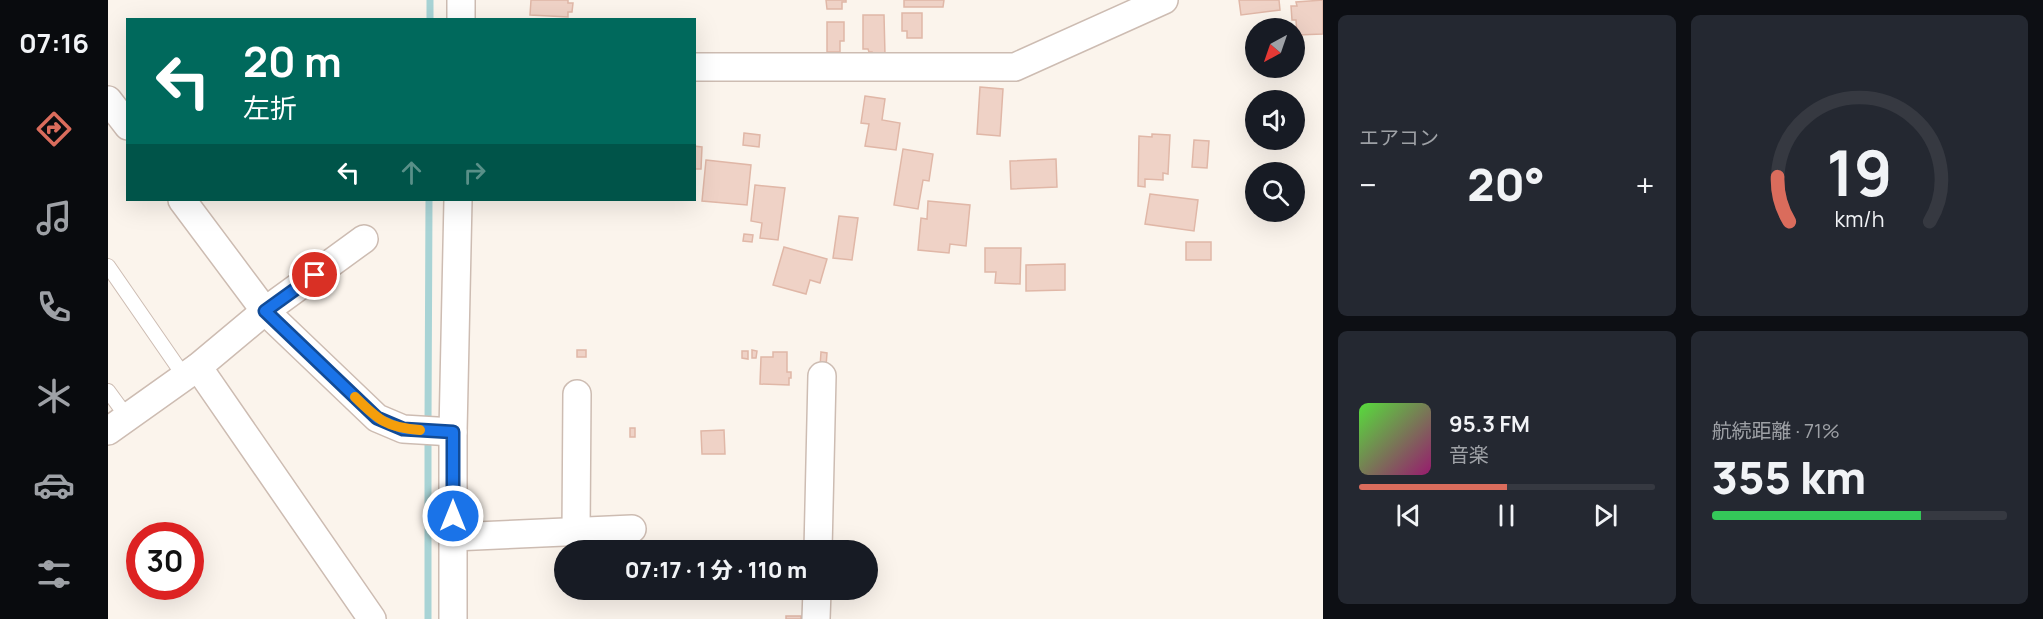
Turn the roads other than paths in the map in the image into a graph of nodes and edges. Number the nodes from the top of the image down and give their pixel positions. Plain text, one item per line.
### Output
1 (461, 0) edge
2 (1164, 0) edge
3 (461, 18) edge
4 (696, 67) edge
5 (108, 100) edge
6 (126, 123) edge
7 (183, 201) edge
8 (458, 201) edge
9 (364, 238) dead end
10 (108, 266) edge
11 (265, 311) junction
12 (191, 371) junction
13 (822, 376) dead end
14 (108, 391) edge
15 (577, 394) dead end
16 (117, 424) edge
17 (453, 432) junction
18 (632, 529) dead end
19 (576, 532) junction
20 (453, 537) junction
21 (818, 540) edge
22 (817, 600) edge
23 (372, 619) edge
24 (453, 619) edge
25 (816, 619) edge

1 - 3 street
2 - 4 street
5 - 6 street
7 - 11 street
8 - 17 street
9 - 11 street
10 - 12 lane
11 - 12 street
11 - 17 street
12 - 16 street
12 - 23 street
13 - 21 street
14 - 16 lane
15 - 19 street
17 - 20 street
18 - 19 street
19 - 20 street
20 - 24 street
22 - 25 street

